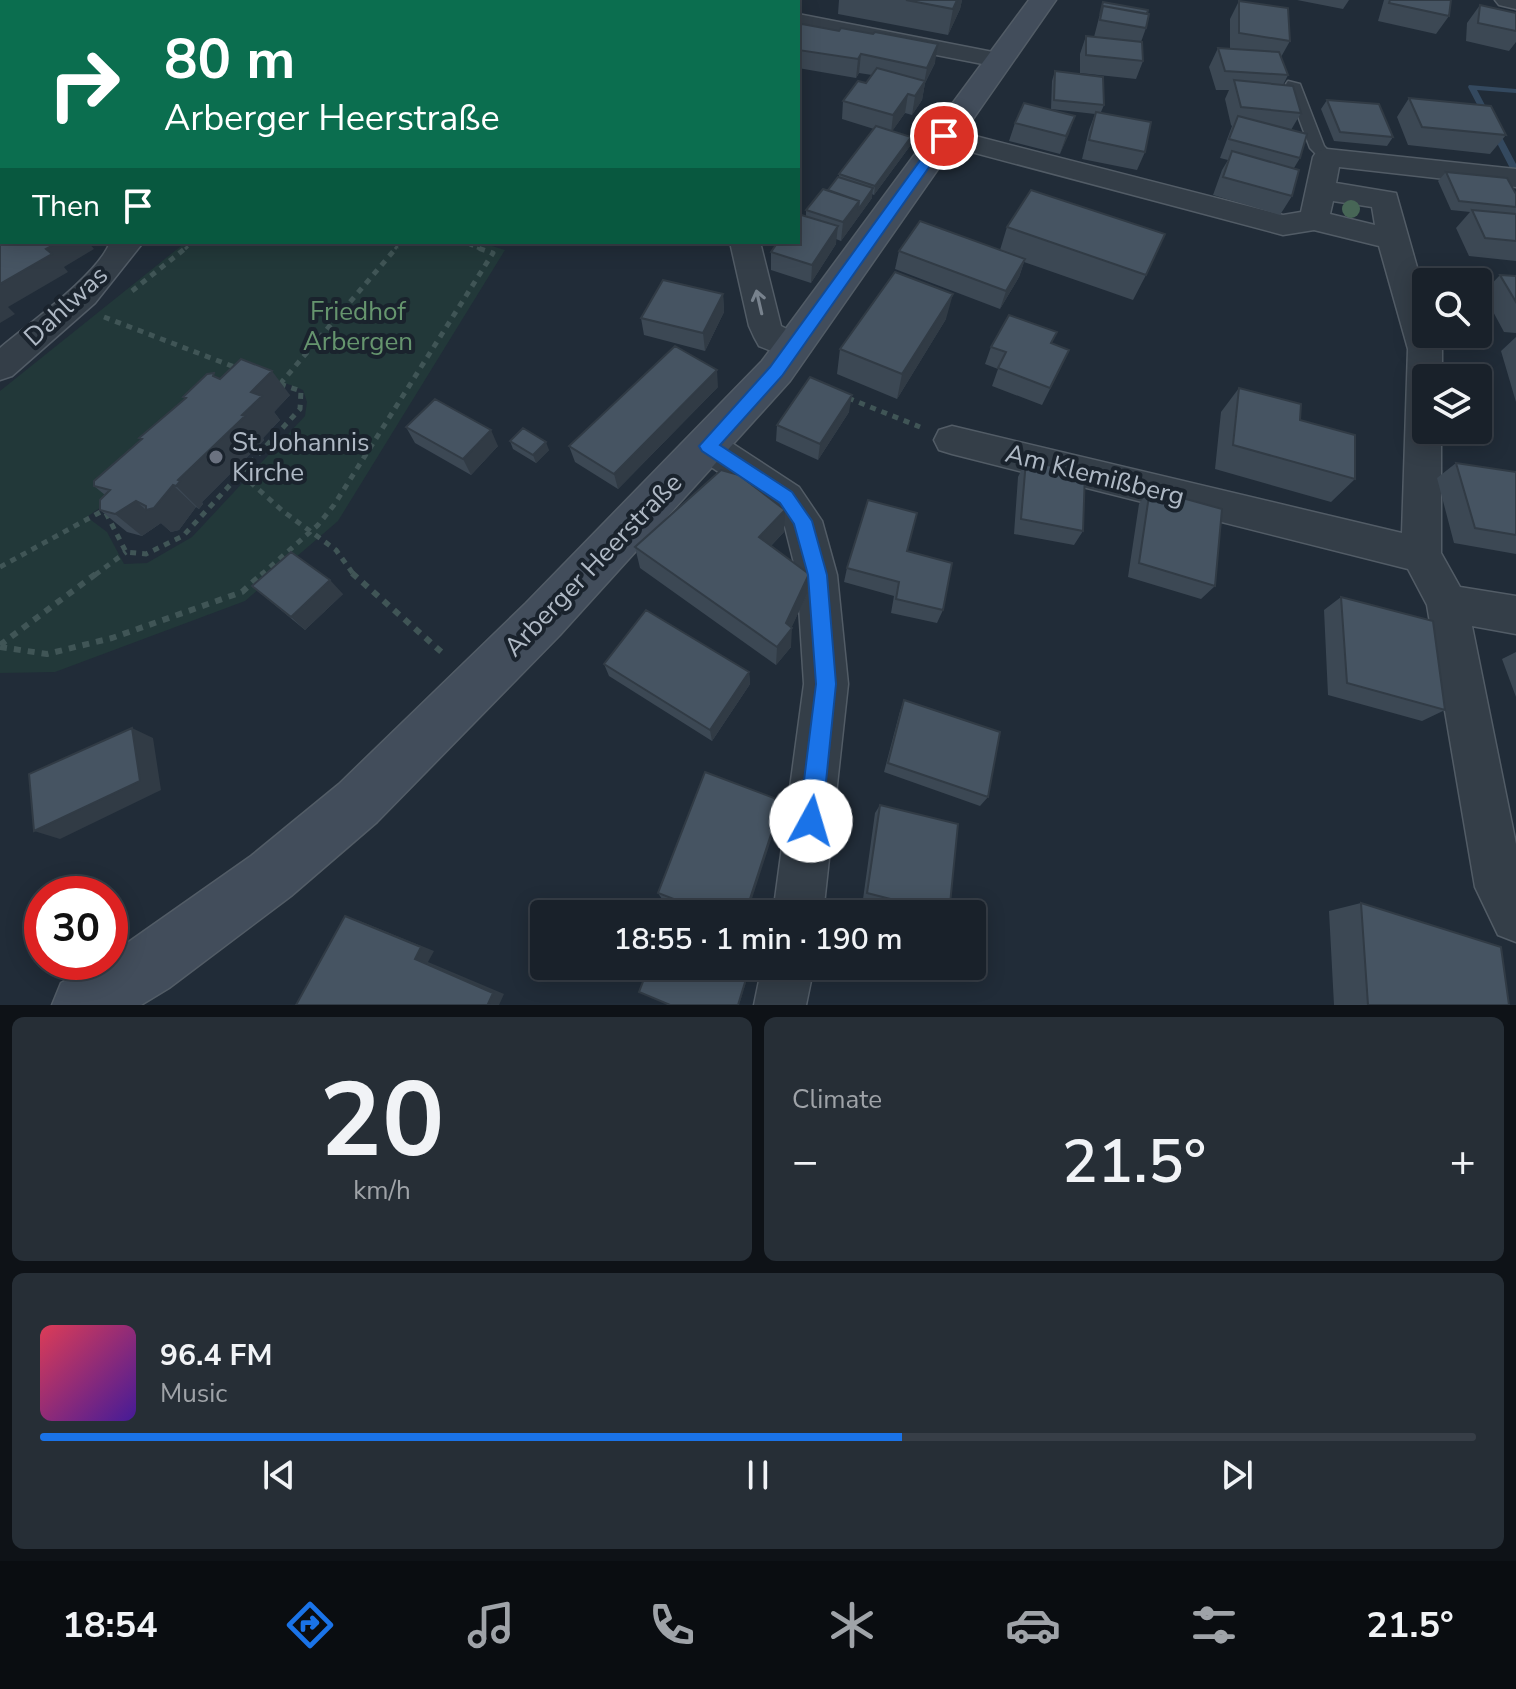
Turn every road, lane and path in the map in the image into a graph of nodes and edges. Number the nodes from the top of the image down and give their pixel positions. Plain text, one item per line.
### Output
1 (1043, 0) edge
2 (1507, 0) edge
3 (1516, 2) edge
4 (800, 21) edge
5 (998, 60) junction
6 (1293, 84) edge
7 (944, 136) junction
8 (1327, 157) junction
9 (1516, 178) edge
10 (1321, 190) junction
11 (1314, 220) junction
12 (1392, 239) junction
13 (126, 244) edge
14 (399, 244) edge
15 (468, 244) edge
16 (745, 244) edge
17 (101, 316) dead end
18 (785, 360) junction
19 (0, 367) edge
20 (239, 369) edge
21 (266, 379) edge
22 (280, 384) junction
23 (952, 440) joint
24 (708, 446) junction
25 (241, 474) junction
26 (116, 501) edge
27 (104, 510) junction
28 (310, 532) junction
29 (126, 552) junction
30 (1421, 555) junction
31 (0, 567) edge
32 (1447, 603) junction
33 (1516, 615) edge
34 (0, 646) edge
35 (480, 683) junction
36 (800, 900) edge
37 (1516, 917) edge
38 (785, 980) edge
39 (152, 986) edge
40 (83, 1005) edge
41 (780, 1005) edge

1 - 5 main road, Arberger Heerstraße
2 - 3 street
4 - 5 street
5 - 7 main road, Arberger Heerstraße
6 - 8 lane
7 - 11 street
7 - 18 main road, Arberger Heerstraße
8 - 9 street
8 - 10 street
10 - 11 street
10 - 12 street
11 - 12 street
12 - 30 street
13 - 19 street, Dahlwas
14 - 22 path
15 - 28 path
18 -> 16 street
17 - 20 path
18 - 23 path
18 - 24 main road, Arberger Heerstraße
21 - 22 path
22 - 25 path
23 - 30 street, Am Klemißberg
24 - 35 main road, Arberger Heerstraße
24 - 36 street
25 - 28 path
25 - 29 path
26 - 27 path
27 - 29 path
27 - 31 path
28 - 34 path
28 - 35 path
29 - 34 path
30 - 32 street
32 - 33 street
32 - 37 street
35 - 39 main road, Arberger Heerstraße
38 - 41 street
39 - 40 main road, Arberger Heerstraße

